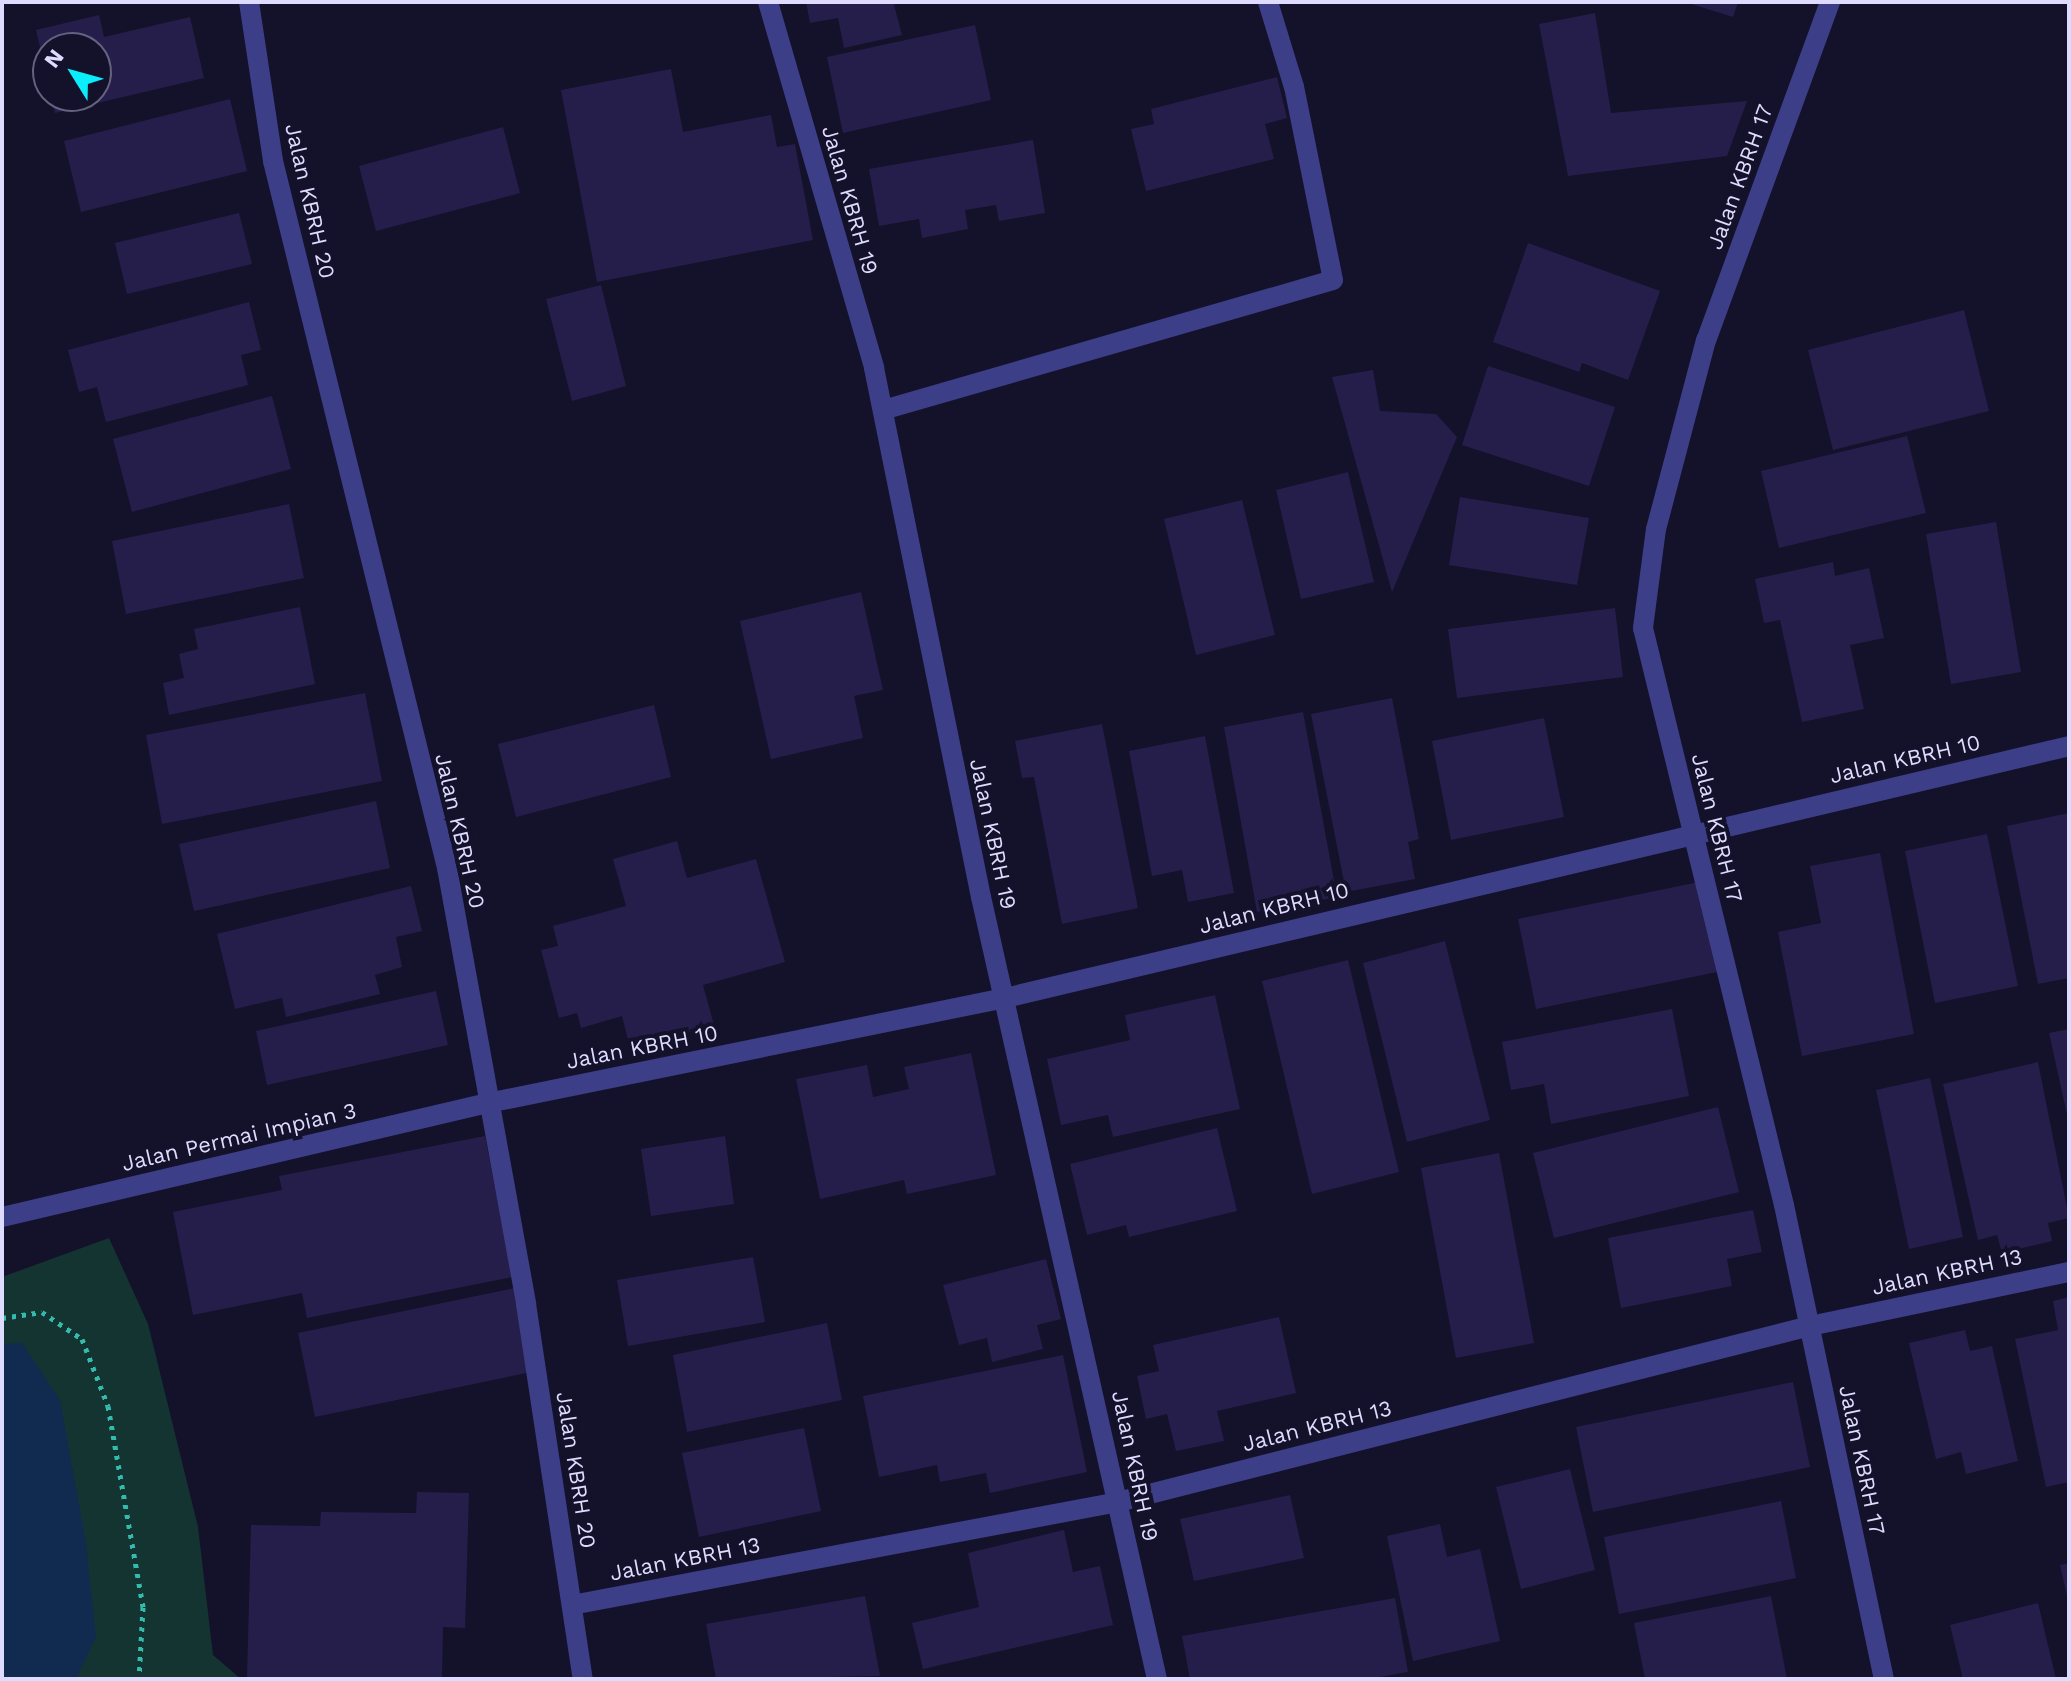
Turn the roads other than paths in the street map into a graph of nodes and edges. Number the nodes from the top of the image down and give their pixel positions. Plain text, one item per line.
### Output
1 (249, 2) edge
2 (768, 2) edge
3 (1268, 2) edge
4 (1830, 2) edge
5 (883, 410) junction
6 (2069, 746) edge
7 (1693, 831) junction
8 (1005, 998) junction
9 (488, 1103) junction
10 (2, 1217) edge
11 (2069, 1272) edge
12 (1810, 1326) junction
13 (1118, 1502) junction
14 (572, 1605) junction
15 (583, 1679) edge
16 (1157, 1679) edge
17 (1884, 1679) edge

1 - 9 street, Jalan KBRH 20
2 - 5 street, Jalan KBRH 19
3 - 5 street
4 - 7 street, Jalan KBRH 17
5 - 8 street, Jalan KBRH 19
6 - 7 street, Jalan KBRH 10
7 - 8 street, Jalan KBRH 10
7 - 12 street, Jalan KBRH 17
8 - 9 street, Jalan KBRH 10
8 - 13 street, Jalan KBRH 19
9 - 10 street, Jalan Permai Impian 3
9 - 14 street, Jalan KBRH 20
11 - 12 street, Jalan KBRH 13
12 - 13 street, Jalan KBRH 13
12 - 17 street, Jalan KBRH 17
13 - 14 street, Jalan KBRH 13
13 - 16 street, Jalan KBRH 19
14 - 15 street, Jalan KBRH 20

